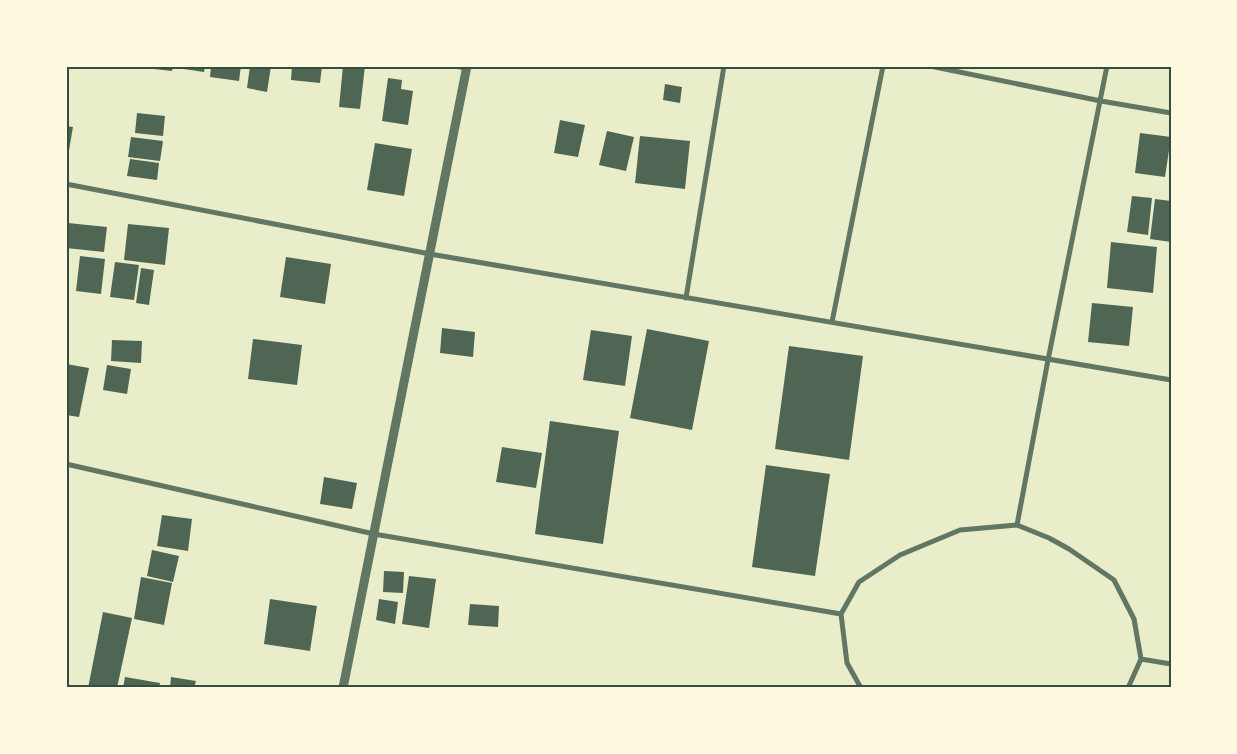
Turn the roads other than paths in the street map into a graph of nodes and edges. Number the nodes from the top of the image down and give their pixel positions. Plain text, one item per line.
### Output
1 (455, 66) edge
2 (724, 66) edge
3 (883, 66) edge
4 (930, 66) edge
5 (1107, 66) edge
6 (466, 67) edge
7 (1102, 101) junction
8 (1171, 113) edge
9 (66, 184) edge
10 (430, 254) junction
11 (686, 298) junction
12 (832, 322) junction
13 (1048, 360) junction
14 (1171, 380) edge
15 (66, 464) edge
16 (1017, 525) junction
17 (374, 534) junction
18 (840, 614) junction
19 (1141, 659) junction
20 (1171, 664) edge
21 (343, 688) edge
22 (861, 688) edge
23 (1128, 688) edge

1 - 6 street
2 - 11 street
3 - 12 street
4 - 7 street
5 - 7 street
6 - 10 street
7 - 8 street
7 - 13 street
9 - 10 street
10 - 11 street
10 - 17 street
11 - 12 street
12 - 13 street
13 - 14 street
13 - 16 street
15 - 17 street
16 - 18 street
16 - 19 street
17 - 18 street
17 - 21 street
18 - 22 street
19 - 20 street
19 - 23 street

